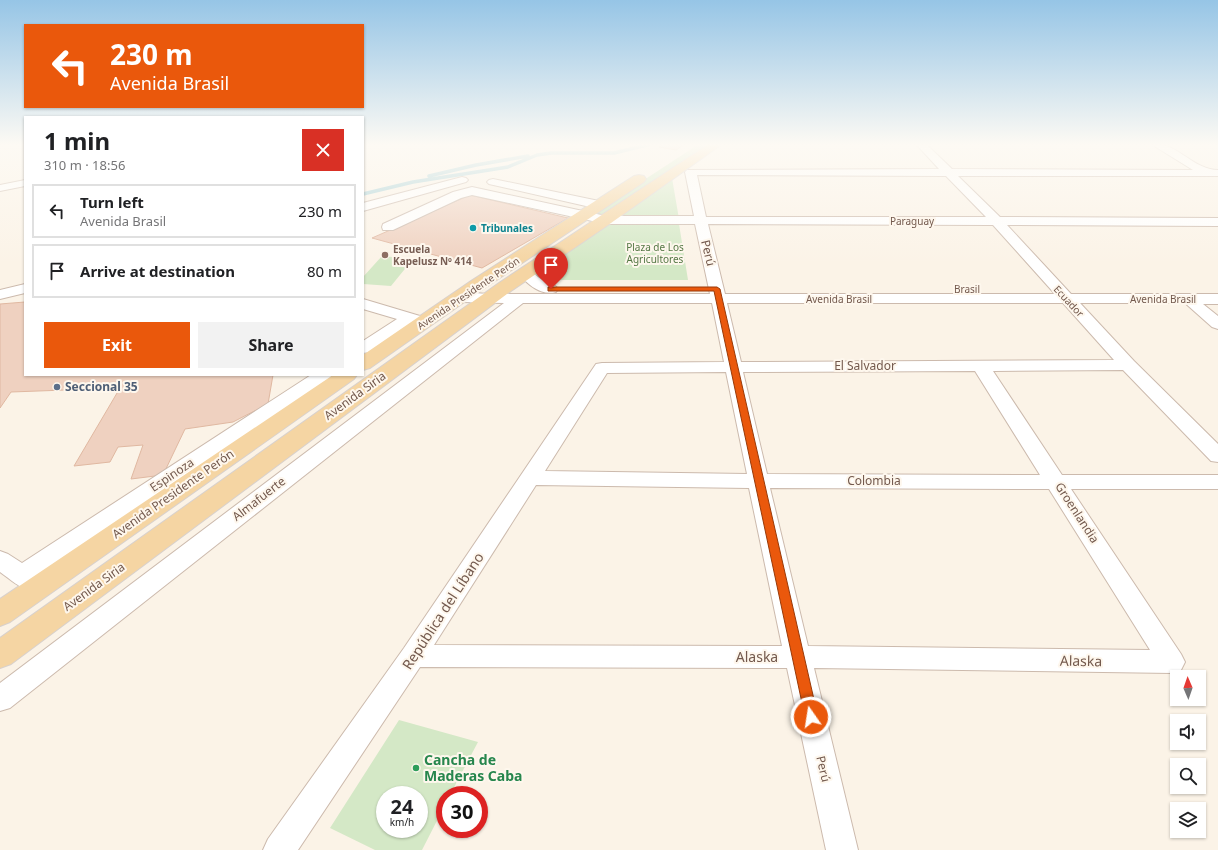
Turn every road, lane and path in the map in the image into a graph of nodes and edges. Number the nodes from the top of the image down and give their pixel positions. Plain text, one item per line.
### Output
1 (22, 184) edge
2 (448, 184) edge
3 (501, 184) edge
4 (632, 184) edge
5 (663, 184) edge
6 (692, 184) edge
7 (961, 184) edge
8 (0, 188) edge
9 (599, 205) junction
10 (364, 206) edge
11 (584, 215) junction
12 (606, 220) junction
13 (700, 221) junction
14 (996, 221) junction
15 (1218, 222) edge
16 (388, 227) dead end
17 (527, 274) junction
18 (24, 288) edge
19 (551, 289) junction
20 (1218, 290) edge
21 (497, 293) junction
22 (0, 294) edge
23 (718, 294) junction
24 (1062, 294) junction
25 (1189, 299) junction
26 (1218, 299) edge
27 (364, 304) edge
28 (416, 320) junction
29 (1218, 324) edge
30 (364, 347) edge
31 (364, 363) edge
32 (980, 365) junction
33 (1128, 365) junction
34 (734, 367) junction
35 (602, 368) joint
36 (320, 376) edge
37 (345, 376) edge
38 (1218, 456) edge
39 (530, 478) junction
40 (758, 480) junction
41 (1056, 482) junction
42 (1218, 482) edge
43 (14, 572) edge
44 (0, 614) edge
45 (0, 655) edge
46 (413, 656) junction
47 (797, 658) junction
48 (1172, 662) joint
49 (0, 698) edge
50 (279, 850) edge
51 (842, 850) edge

1 - 8 street
2 - 10 street
3 - 9 street
4 - 9 main road, Avenida Presidente Perón
5 - 12 main road, Avenida Siria
6 - 13 street, Perú
7 - 14 street, Ecuador
9 - 11 main road, Avenida Presidente Perón
11 - 12 street, Paraguay
11 - 16 street, Paraguay
11 - 21 main road, Avenida Presidente Perón
12 - 13 street, Paraguay
12 - 17 main road, Avenida Siria
13 - 14 street, Paraguay
13 - 23 street, Perú
14 - 15 street, Paraguay
14 - 24 street, Ecuador
17 - 19 street
17 - 21 main road, Avenida Siria
18 - 22 street
19 - 21 street, Avenida Brasil
19 - 23 street, Avenida Brasil
20 - 24 street
21 - 23 street, Avenida Brasil
21 - 28 main road, Avenida Presidente Perón
21 - 45 main road, Avenida Siria
21 - 49 street, Almafuerte
23 - 24 street, Avenida Brasil
23 - 34 street, Perú
24 - 25 street, Avenida Brasil
24 - 33 street, Ecuador
25 - 26 street, Avenida Brasil
25 - 29 street
27 - 28 street
28 - 30 street
28 - 31 main road, Avenida Presidente Perón
32 - 33 street, El Salvador
32 - 34 street, El Salvador
32 - 41 street, Groenlandia
33 - 38 street, Ecuador
34 - 35 street, El Salvador
34 - 40 street, Perú
35 - 39 street, República del Líbano
36 - 43 street, Espinoza
37 - 43 main road, Avenida Presidente Perón
39 - 40 street, Colombia
39 - 46 street, República del Líbano
40 - 41 street, Colombia
40 - 47 street, Perú
41 - 42 street, Colombia
41 - 48 street, Groenlandia
43 - 44 main road, Avenida Presidente Perón
46 - 47 street, Alaska
46 - 50 street, República del Líbano
47 - 48 street, Alaska
47 - 51 street, Perú

